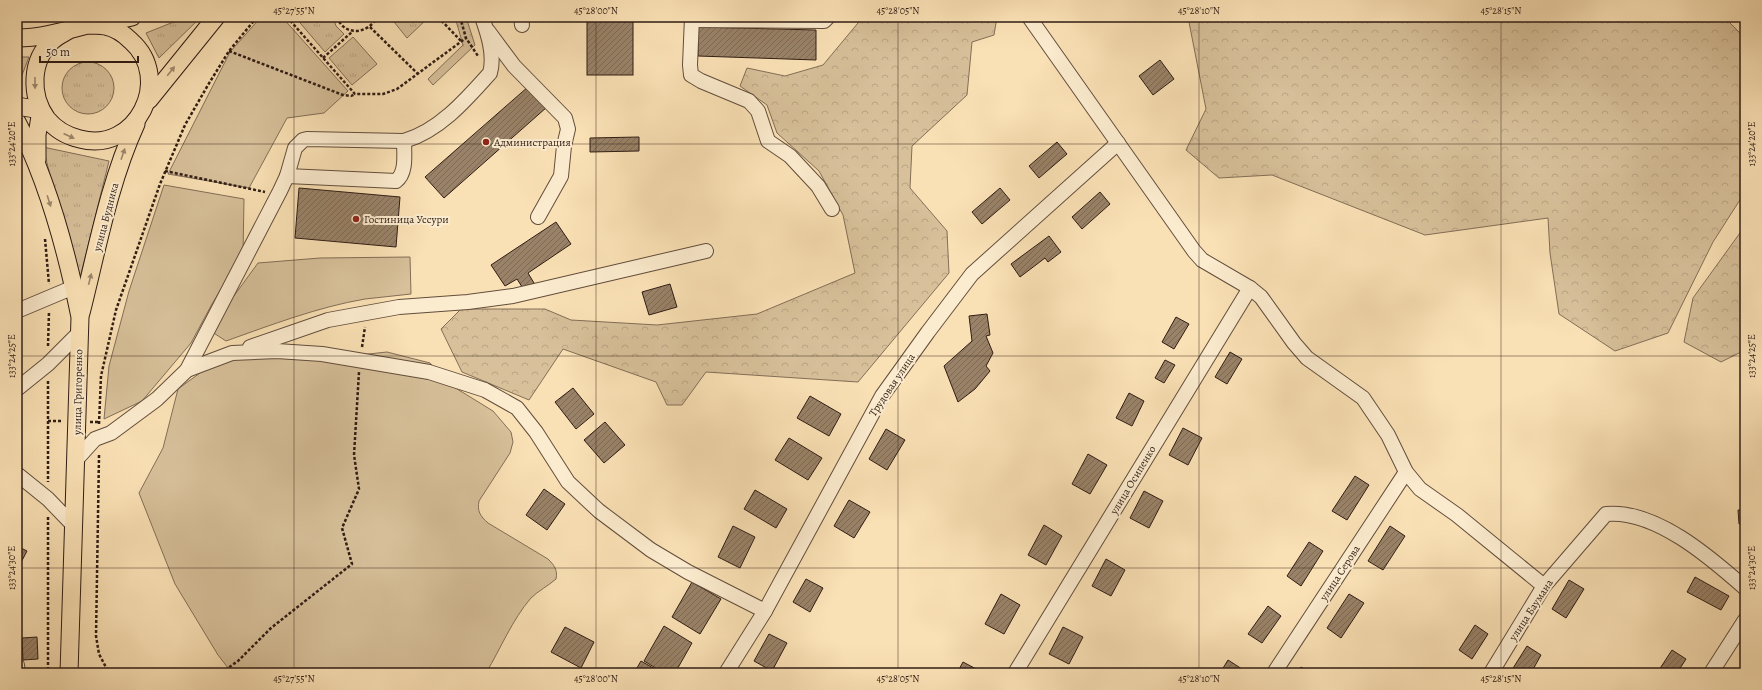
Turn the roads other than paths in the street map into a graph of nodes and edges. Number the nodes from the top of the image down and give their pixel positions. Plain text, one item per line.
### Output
1 (132, 17) edge
2 (216, 17) edge
3 (828, 17) edge
4 (1030, 17) edge
5 (692, 19) edge
6 (484, 23) edge
7 (90, 25) junction
8 (69, 30) junction
9 (17, 38) edge
10 (147, 102) junction
11 (17, 106) edge
12 (41, 110) junction
13 (138, 119) junction
14 (17, 122) edge
15 (404, 141) junction
16 (1118, 143) junction
17 (37, 163) junction
18 (287, 176) junction
19 (832, 209) dead end
20 (538, 217) dead end
21 (706, 252) dead end
22 (74, 287) junction
23 (1250, 288) junction
24 (17, 311) edge
25 (79, 325) junction
26 (232, 353) junction
27 (186, 370) junction
28 (17, 389) edge
29 (76, 460) junction
30 (1406, 472) junction
31 (17, 474) edge
32 (74, 526) junction
33 (1544, 586) junction
34 (1745, 588) edge
35 (765, 611) junction
36 (1745, 620) edge
37 (17, 665) edge
38 (18, 673) edge
39 (68, 673) edge
40 (726, 673) edge
41 (1015, 673) edge
42 (1274, 673) edge
43 (1491, 673) edge
44 (1711, 673) edge

1 - 7 main road
10 -> 2 main road
3 - 5 street
4 - 16 street
5 - 19 street
6 - 15 street
6 - 20 street
7 - 8 main road
7 - 10 main road
8 - 9 main road
8 -> 12 main road
10 - 13 main road
11 - 12 main road
12 -> 13 main road
12 - 17 main road
25 -> 13 main road, улица Будника
14 - 17 main road, улица Григоренко
15 - 18 street
15 - 18 street
16 - 23 street
16 - 35 street, Трудовая улица
17 -> 22 main road, улица Григоренко
18 - 27 street
21 - 26 street
22 - 24 street
22 - 25 main road, улица Григоренко
23 - 30 street
23 - 41 street, улица Осипенко
25 - 28 street
25 - 29 main road, улица Григоренко
26 - 27 street
26 - 35 street
27 - 29 street
29 - 32 main road, улица Григоренко
30 - 33 street
30 - 42 street, улица Серова
31 - 32 street
32 - 39 main road, улица Григоренко
33 - 34 street, улица Баумана
33 - 43 street, улица Баумана
35 - 40 street, Трудовая улица
36 - 44 street
37 - 38 street

